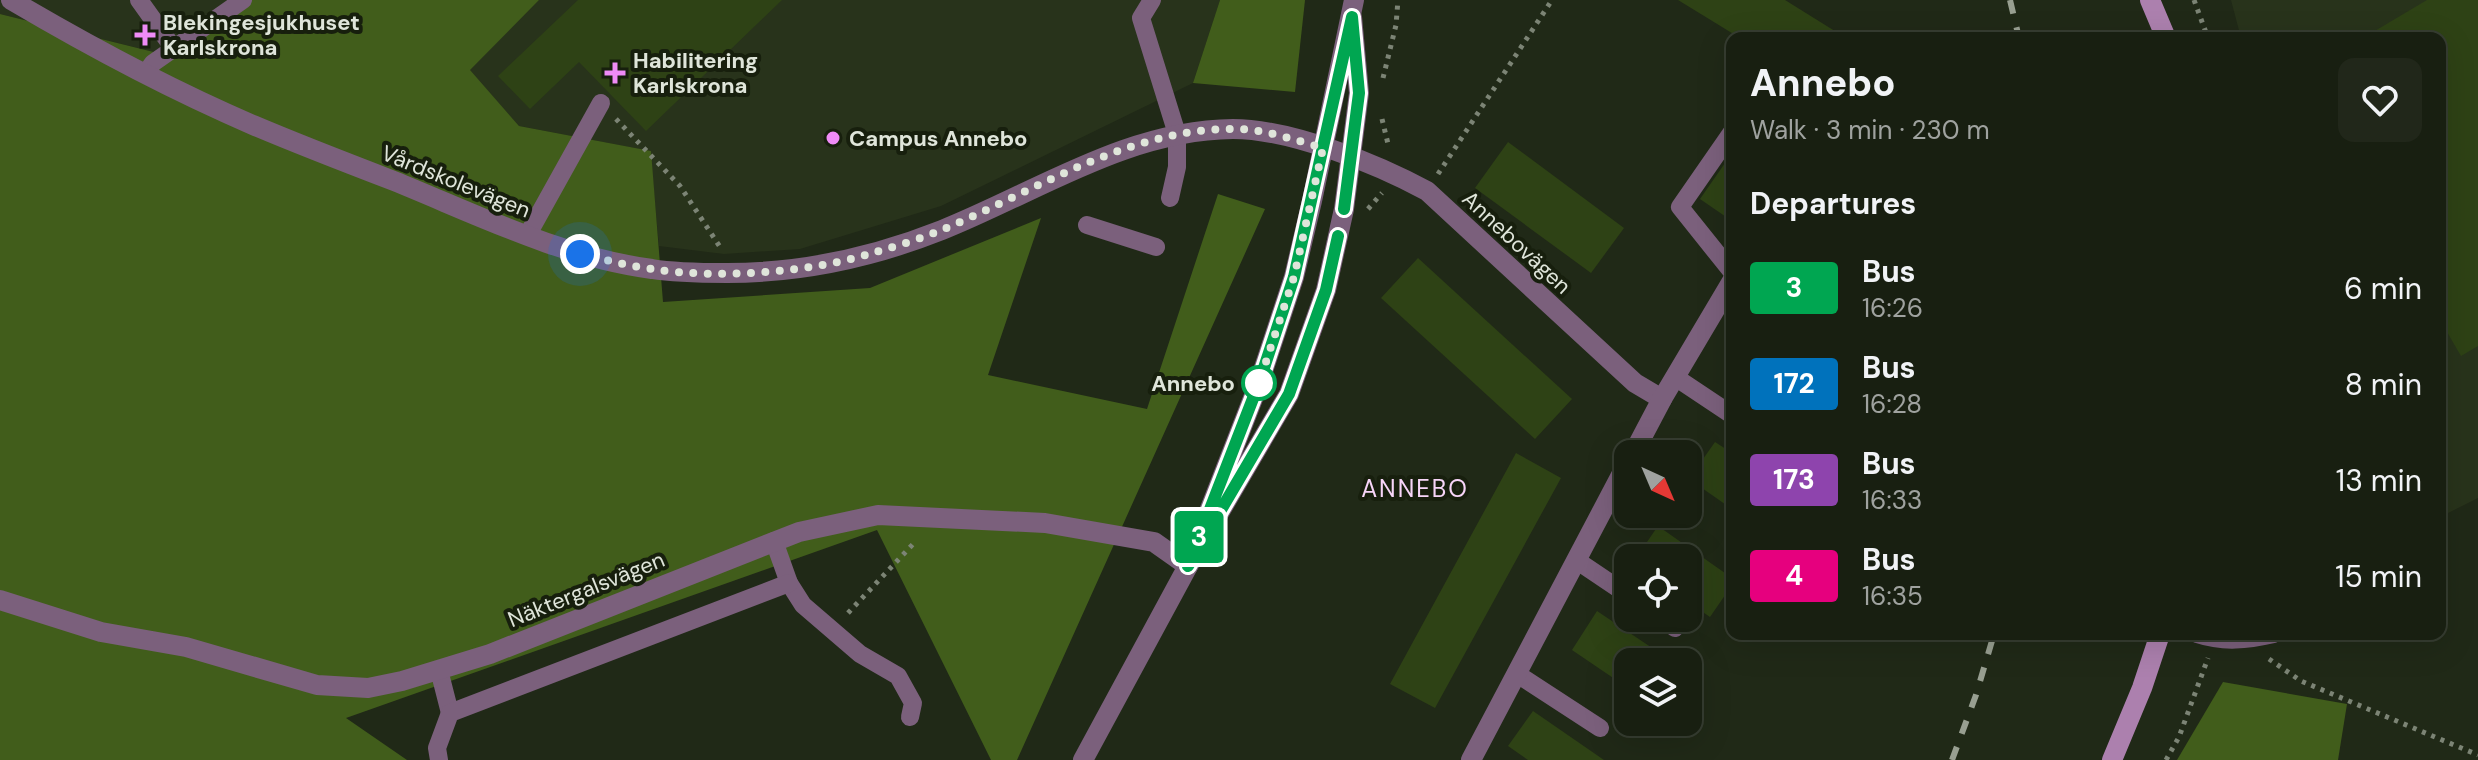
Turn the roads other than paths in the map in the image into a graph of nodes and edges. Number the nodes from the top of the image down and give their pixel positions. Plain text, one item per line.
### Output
1 (11, 0) edge
2 (139, 0) edge
3 (243, 0) edge
4 (1152, 0) edge
5 (2150, 0) edge
6 (1353, 8) edge
7 (2163, 32) edge
8 (174, 49) junction
9 (145, 74) junction
10 (601, 103) road end
11 (1177, 134) junction
12 (1726, 141) edge
13 (1323, 148) junction
14 (1352, 158) junction
15 (1170, 198) dead end
16 (1087, 225) dead end
17 (527, 236) junction
18 (1156, 247) dead end
19 (1726, 264) edge
20 (1726, 291) edge
21 (1675, 377) junction
22 (1662, 399) junction
23 (1726, 411) edge
24 (1640, 440) edge
25 (1614, 488) edge
26 (774, 541) junction
27 (1576, 560) junction
28 (1188, 566) junction
29 (789, 583) junction
30 (1614, 586) edge
31 (0, 600) edge
32 (2158, 640) edge
33 (439, 670) junction
34 (1517, 674) junction
35 (450, 713) junction
36 (910, 717) dead end
37 (1600, 728) dead end
38 (439, 760) edge
39 (1083, 760) edge
40 (1471, 760) edge
41 (2112, 760) edge

1 - 9 street, Vårdskolevägen
2 - 8 lane
3 - 8 lane
4 - 11 lane
5 - 7 main road
6 - 13 street
6 - 14 street
8 - 9 lane
9 - 17 street, Vårdskolevägen
10 - 17 lane
11 - 13 street, Vårdskolevägen
11 - 15 lane
11 - 17 street, Vårdskolevägen
12 - 19 lane
13 - 14 street, Annebovägen
13 - 28 street
14 - 22 street, Annebovägen
14 - 28 street
16 - 18 lane
20 - 21 street
21 - 22 street
21 - 23 lane
22 - 24 street
25 - 27 street
26 - 28 street, Näktergalsvägen
26 - 29 lane
26 - 33 street, Näktergalsvägen
27 - 30 lane
27 - 34 street
28 - 39 street
29 - 35 lane
29 - 36 lane
31 - 33 street, Näktergalsvägen
32 - 41 main road
33 - 35 lane
34 - 37 lane
34 - 40 street
35 - 38 lane

